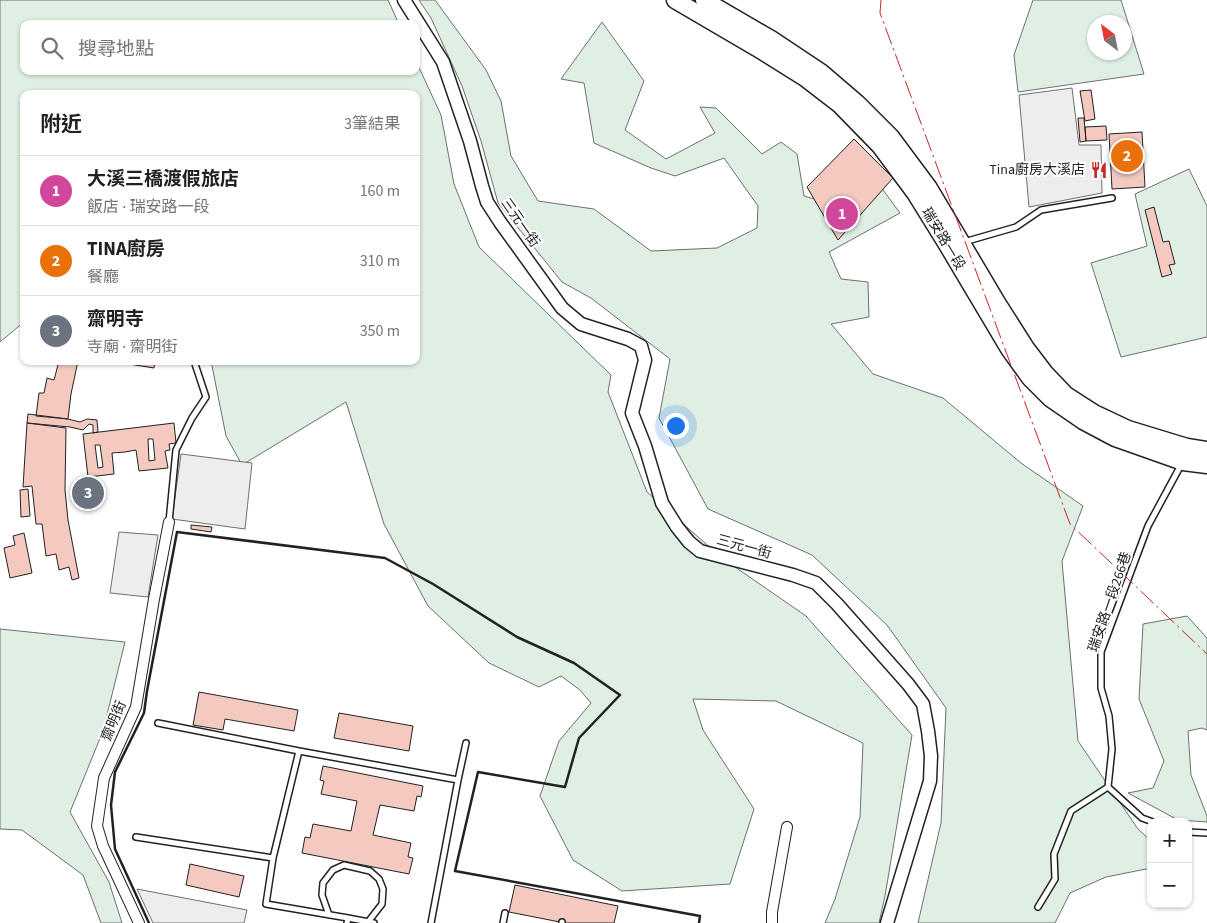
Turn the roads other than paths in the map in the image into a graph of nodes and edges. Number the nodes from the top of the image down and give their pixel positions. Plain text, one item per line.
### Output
1 (404, 0) edge
2 (675, 0) edge
3 (704, 0) edge
4 (417, 20) edge
5 (420, 25) edge
6 (1112, 198) dead end
7 (957, 247) junction
8 (195, 365) edge
9 (1207, 450) edge
10 (1183, 462) junction
11 (1207, 465) edge
12 (169, 522) joint
13 (158, 723) dead end
14 (466, 743) dead end
15 (299, 751) junction
16 (458, 780) junction
17 (1108, 787) junction
18 (1147, 820) edge
19 (786, 828) dead end
20 (1192, 832) edge
21 (1207, 833) edge
22 (136, 837) dead end
23 (273, 858) junction
24 (1038, 907) dead end
25 (505, 913) dead end
26 (329, 914) junction
27 (348, 920) edge
28 (371, 922) edge
29 (139, 923) edge
30 (431, 923) edge
31 (503, 923) edge
32 (772, 923) edge
33 (887, 923) edge

1 - 4 street, 三元一街
2 - 7 main road, 瑞安路一段
3 - 7 main road, 瑞安路一段
5 - 33 street, 三元一街
6 - 7 lane
7 - 9 main road, 瑞安路一段
7 - 10 main road, 瑞安路一段
8 - 12 lane
10 - 11 main road, 瑞安路一段
10 - 17 lane, 瑞安路一段266巷
12 - 29 street, 齋明街
13 - 15 lane
14 - 16 lane
15 - 16 lane
15 - 23 lane
16 - 30 lane
17 - 18 lane
17 - 24 lane
19 - 32 street
20 - 21 lane
22 - 23 lane
23 - 26 lane
25 - 31 lane
26 - 27 lane
26 - 28 lane
27 - 28 lane

